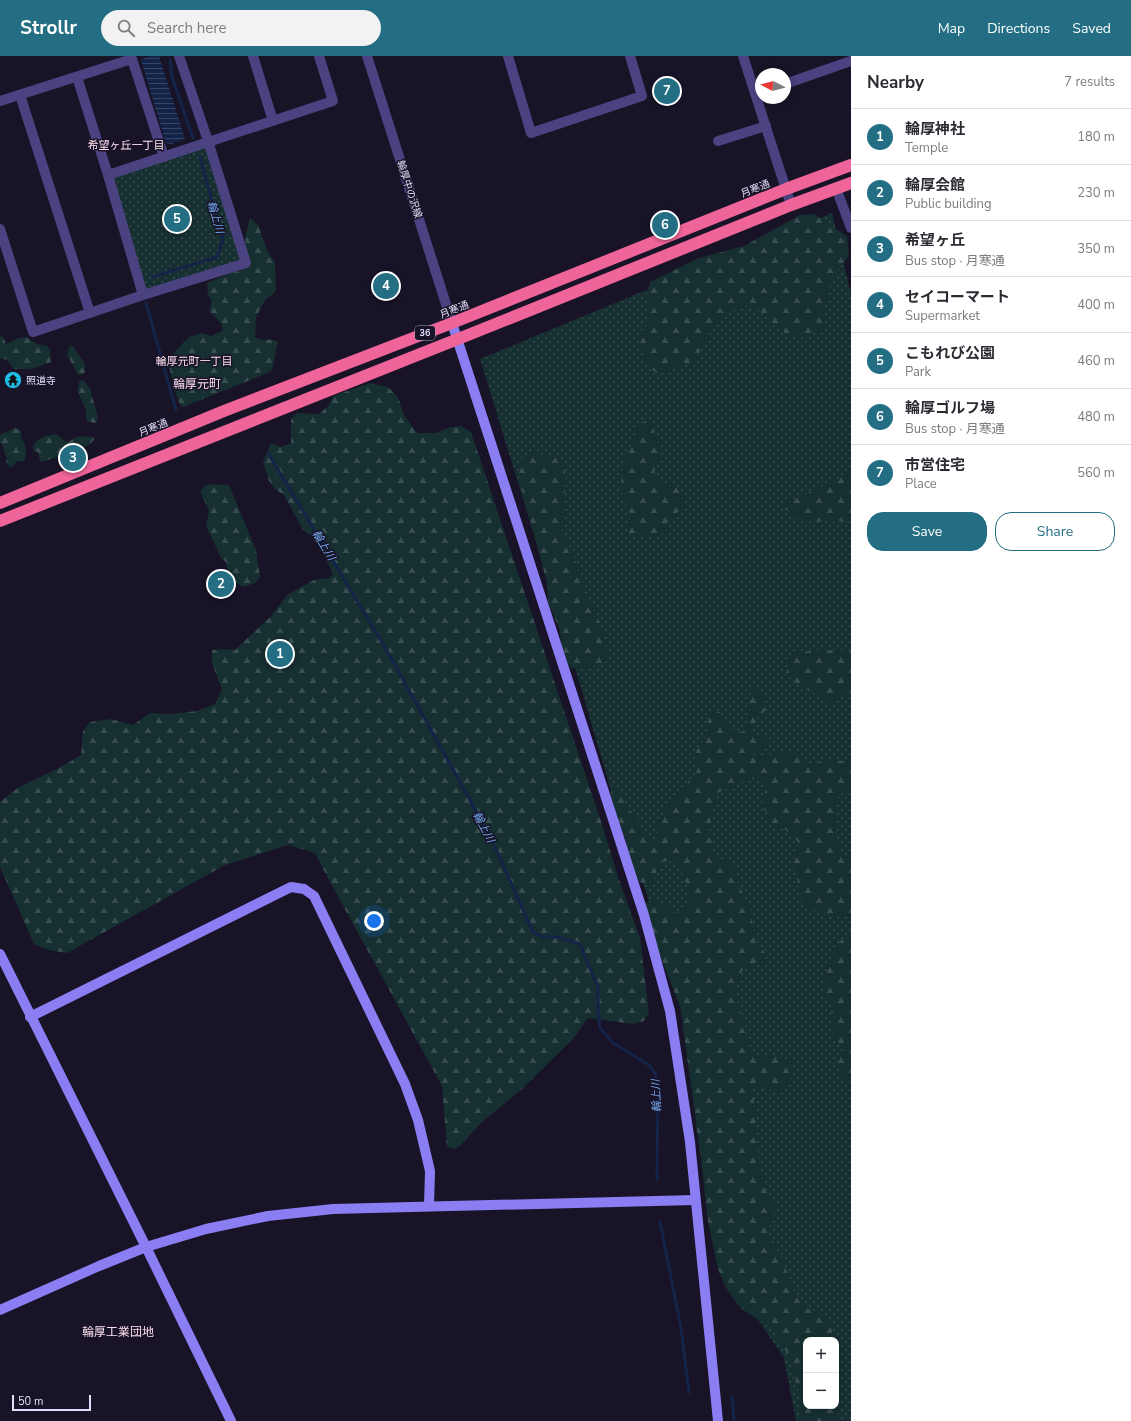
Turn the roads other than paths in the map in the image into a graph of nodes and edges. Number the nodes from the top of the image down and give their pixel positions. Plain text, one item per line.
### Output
1 (179, 56) edge
2 (253, 56) edge
3 (318, 56) edge
4 (367, 56) edge
5 (508, 56) edge
6 (630, 56) edge
7 (743, 56) edge
8 (851, 61) edge
9 (77, 77) junction
10 (791, 82) edge
11 (755, 86) edge
12 (20, 95) junction
13 (0, 101) edge
14 (761, 104) edge
15 (273, 121) junction
16 (766, 126) junction
17 (208, 141) junction
18 (718, 141) dead end
19 (164, 157) junction
20 (851, 164) edge
21 (108, 175) junction
22 (851, 183) edge
23 (786, 188) junction
24 (836, 188) junction
25 (791, 205) junction
26 (851, 228) edge
27 (0, 229) edge
28 (143, 295) junction
29 (90, 313) junction
30 (452, 323) junction
31 (457, 340) junction
32 (0, 503) edge
33 (0, 520) edge
34 (0, 954) edge
35 (30, 1016) junction
36 (695, 1200) junction
37 (429, 1206) junction
38 (146, 1247) junction
39 (0, 1310) edge
40 (231, 1421) edge
41 (718, 1421) edge

1 - 17 street
2 - 15 street
3 - 15 street
4 - 30 street, 輪厚中の沢線
5 - 6 street
7 - 11 street
8 - 10 street
9 - 12 street
9 - 19 street
9 - 21 street
12 - 13 street
12 - 29 street
14 - 16 street
15 - 17 street
16 - 18 street
16 - 23 street
17 - 19 street
17 - 28 street
19 - 21 street
20 - 23 highway, 月寒通 / 36
21 - 28 street
22 - 24 highway, 36
23 - 25 street
23 - 30 highway, 月寒通 / 36
24 - 25 highway, 36
24 - 26 street
25 - 31 highway, 36
27 - 29 street
28 - 29 street
30 - 31 street
30 - 32 highway, 月寒通 / 36
31 - 33 highway, 36
31 - 36 street
34 - 35 street
35 - 37 street
35 - 38 street
36 - 37 street
36 - 41 street
37 - 38 street
38 - 39 street
38 - 40 street

